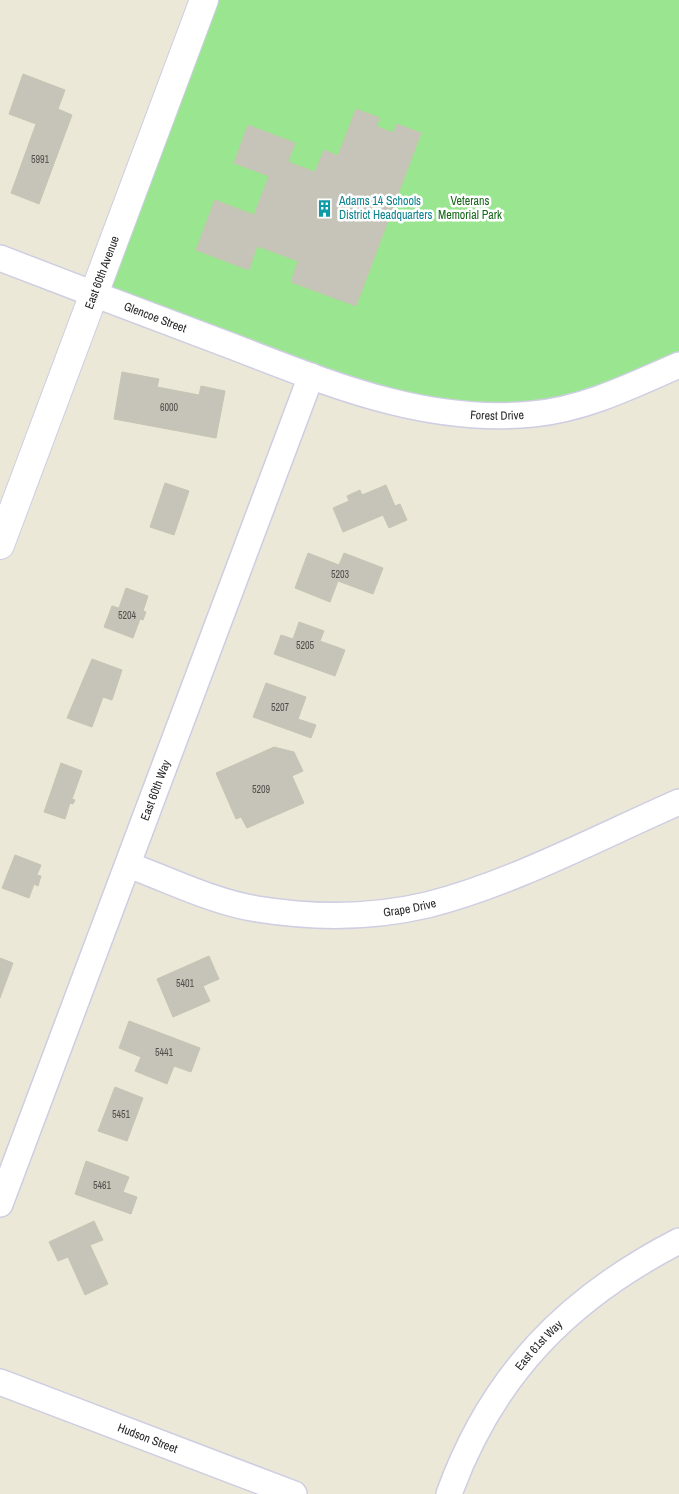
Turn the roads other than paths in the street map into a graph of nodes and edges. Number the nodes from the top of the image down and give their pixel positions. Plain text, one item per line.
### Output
1 (204, 0) edge
2 (0, 258) edge
3 (94, 294) junction
4 (679, 365) edge
5 (311, 376) junction
6 (0, 545) edge
7 (679, 802) edge
8 (128, 865) junction
9 (0, 1204) edge
10 (679, 1240) edge
11 (0, 1382) edge
12 (294, 1494) edge
13 (449, 1494) edge

1 - 3 street, East 60th Avenue
2 - 3 street, Glencoe Street
3 - 5 street, Glencoe Street
3 - 6 street, East 60th Avenue
4 - 5 street, Forest Drive
5 - 8 street, East 60th Way
7 - 8 street, Grape Drive
8 - 9 street, East 60th Way
10 - 13 street, East 61st Way
11 - 12 street, Hudson Street

